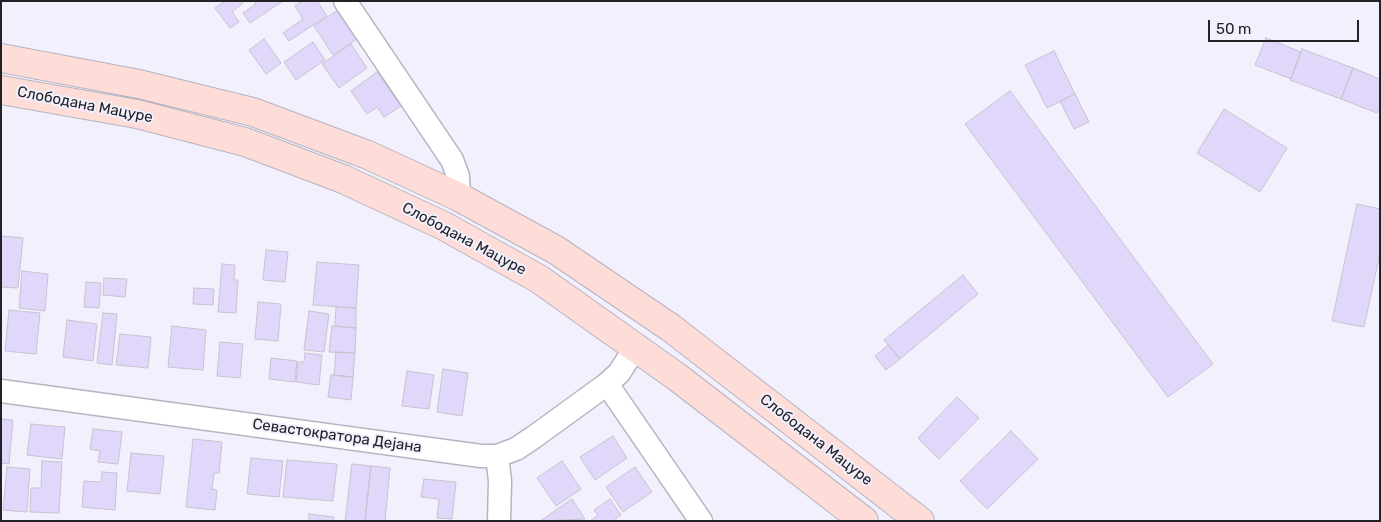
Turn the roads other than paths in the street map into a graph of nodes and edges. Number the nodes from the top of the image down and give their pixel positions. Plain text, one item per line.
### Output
1 (345, 1) edge
2 (1, 58) edge
3 (1, 90) edge
4 (459, 197) junction
5 (635, 348) junction
6 (607, 384) junction
7 (1, 391) edge
8 (497, 456) junction
9 (498, 521) edge
10 (701, 521) edge
11 (864, 521) edge
12 (920, 521) edge

1 - 4 street
2 - 4 street, Слободана Мацуре
3 - 5 street, Слободана Мацуре
4 - 12 street, Слободана Мацуре
5 - 6 street, Севастократора Дејана
5 - 11 street, Слободана Мацуре
6 - 8 street, Севастократора Дејана
6 - 10 street
7 - 8 street, Севастократора Дејана
8 - 9 street

